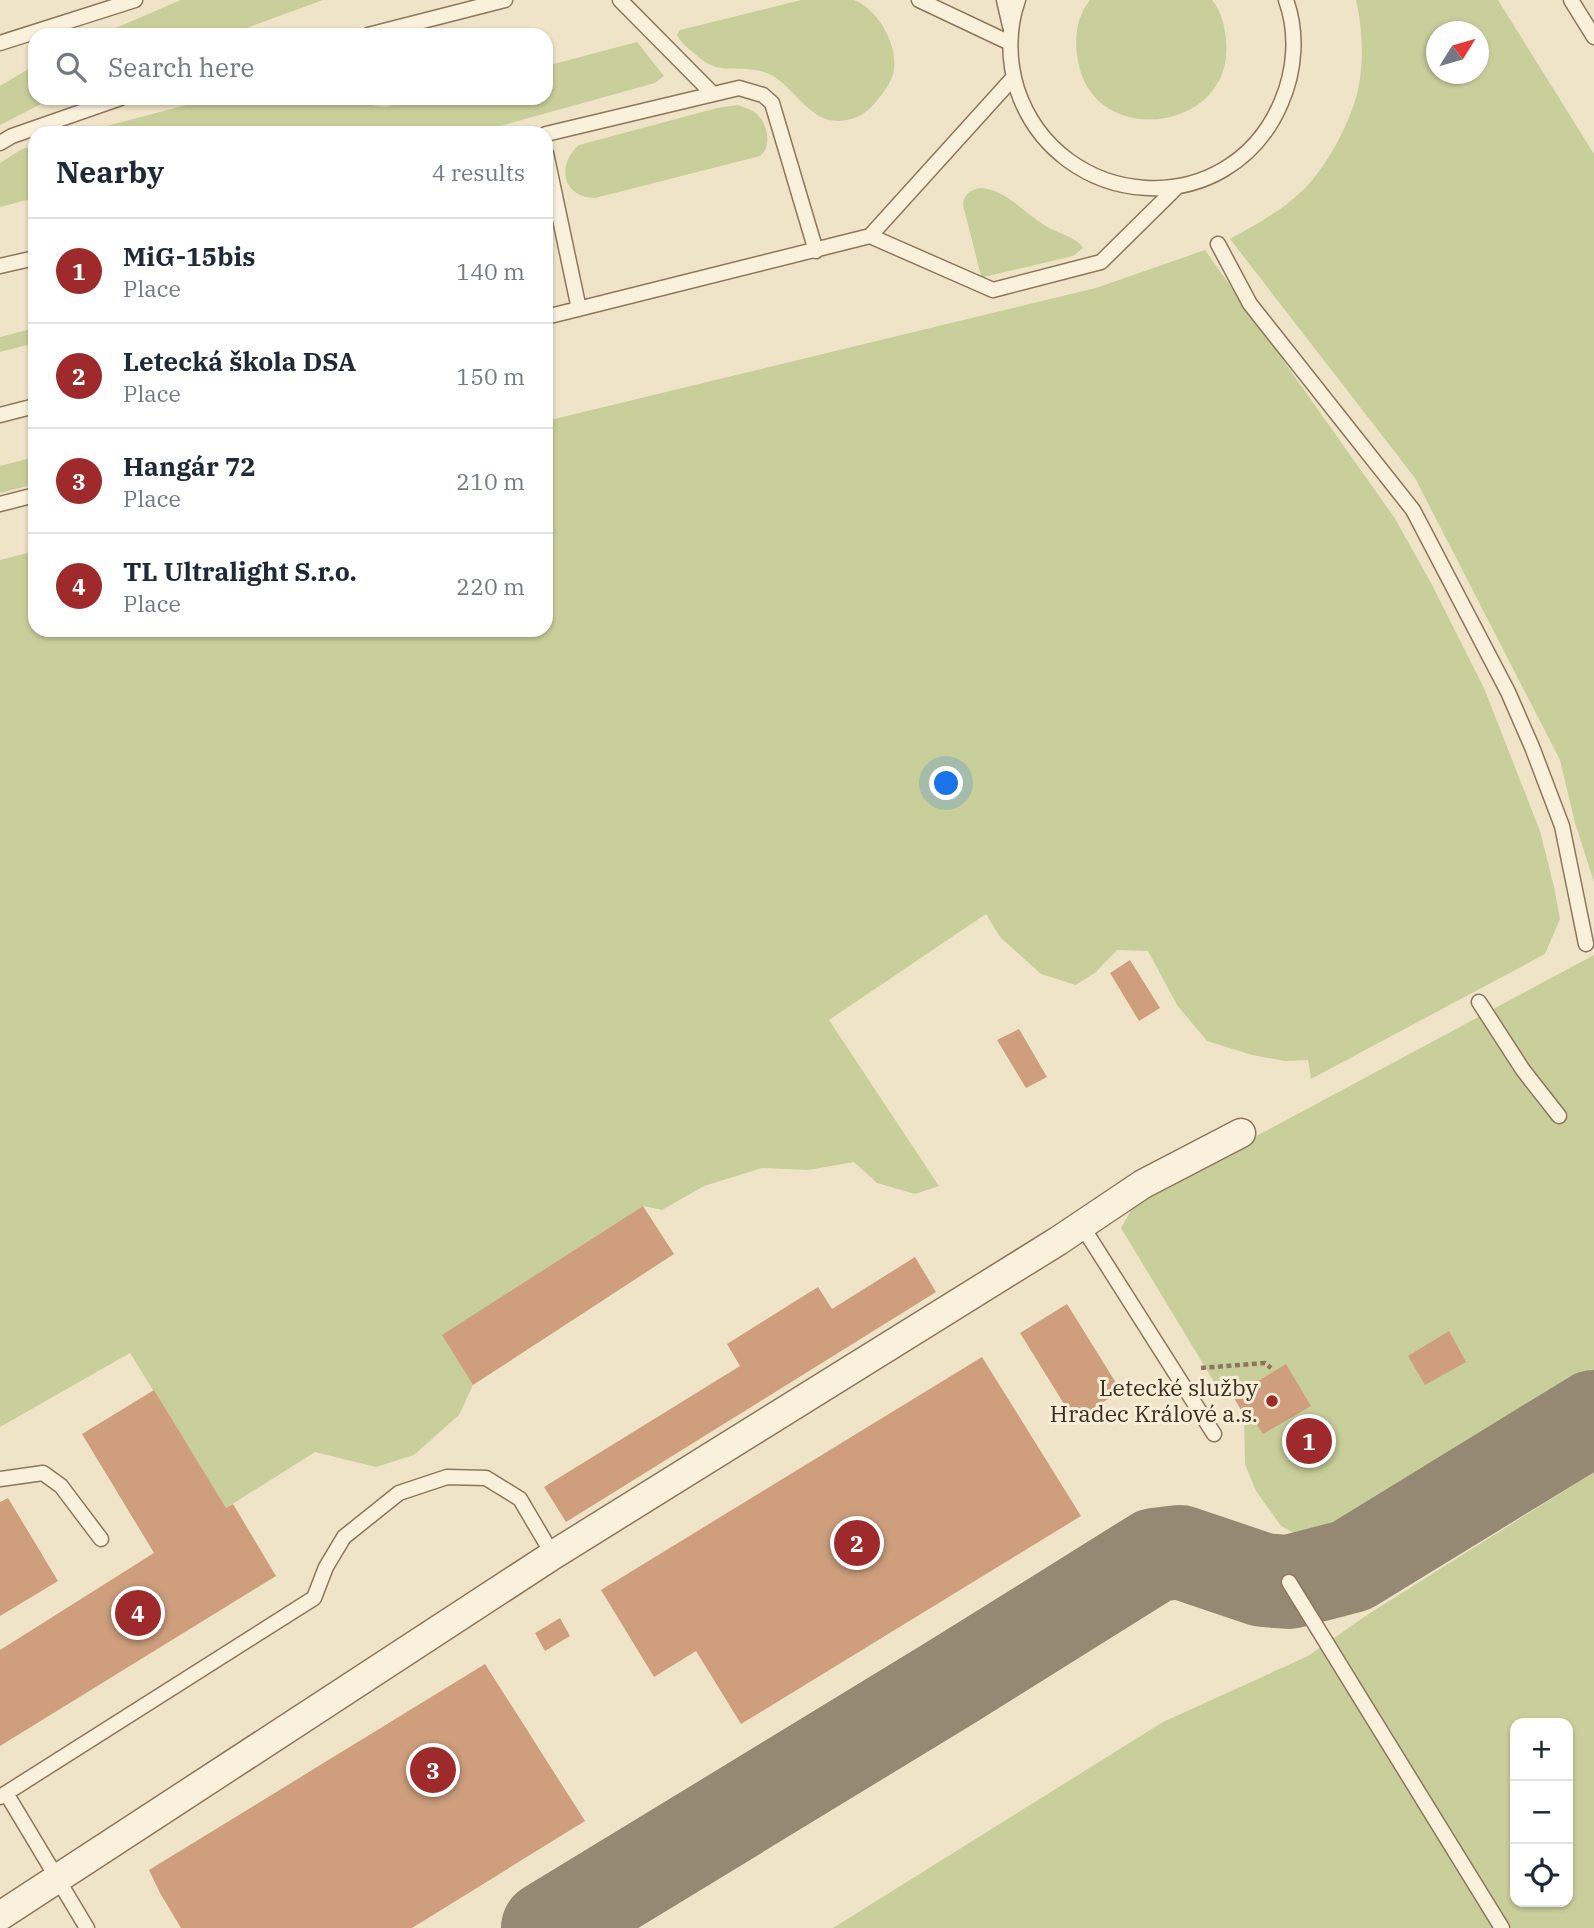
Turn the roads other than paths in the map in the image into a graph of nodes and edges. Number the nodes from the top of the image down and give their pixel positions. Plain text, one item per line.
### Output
1 (135, 0) edge
2 (505, 0) edge
3 (620, 0) edge
4 (919, 0) edge
5 (1004, 0) edge
6 (1018, 0) edge
7 (1571, 0) edge
8 (1288, 1) edge
9 (47, 28) edge
10 (395, 28) edge
11 (28, 34) edge
12 (1011, 37) junction
13 (1594, 37) edge
14 (0, 43) edge
15 (1013, 78) junction
16 (713, 94) junction
17 (101, 105) edge
18 (41, 126) edge
19 (28, 130) edge
20 (553, 132) edge
21 (0, 143) edge
22 (553, 186) edge
23 (1177, 187) junction
24 (870, 236) junction
25 (1218, 244) dead end
26 (816, 251) junction
27 (28, 260) edge
28 (0, 266) edge
29 (579, 309) junction
30 (553, 315) edge
31 (28, 408) edge
32 (0, 415) edge
33 (28, 497) edge
34 (0, 504) edge
35 (1586, 944) dead end
36 (1479, 1002) dead end
37 (1559, 1116) dead end
38 (1241, 1133) dead end
39 (1082, 1226) junction
40 (1214, 1434) dead end
41 (0, 1479) edge
42 (101, 1539) dead end
43 (553, 1555) junction
44 (1289, 1582) dead end
45 (3, 1795) edge
46 (59, 1879) junction
47 (0, 1916) edge
48 (87, 1928) edge
49 (1502, 1928) edge

1 - 9 lane
2 - 10 lane
3 - 16 lane
4 - 12 lane
5 - 12 lane
6 - 12 lane
7 - 13 lane
8 - 23 lane
11 - 14 lane
12 - 15 lane
15 - 23 lane
15 - 24 lane
16 - 20 lane
16 - 26 lane
17 - 18 lane
19 - 21 lane
22 - 29 lane
23 - 24 lane
24 - 26 lane
25 - 35 lane
26 - 29 lane
27 - 28 lane
29 - 30 lane
31 - 32 lane
33 - 34 lane
36 - 37 lane
38 - 39 street
39 - 40 lane
39 - 43 street
41 - 42 lane
43 - 45 lane
43 - 46 street
44 - 49 lane
45 - 46 lane
46 - 47 street
46 - 48 lane

